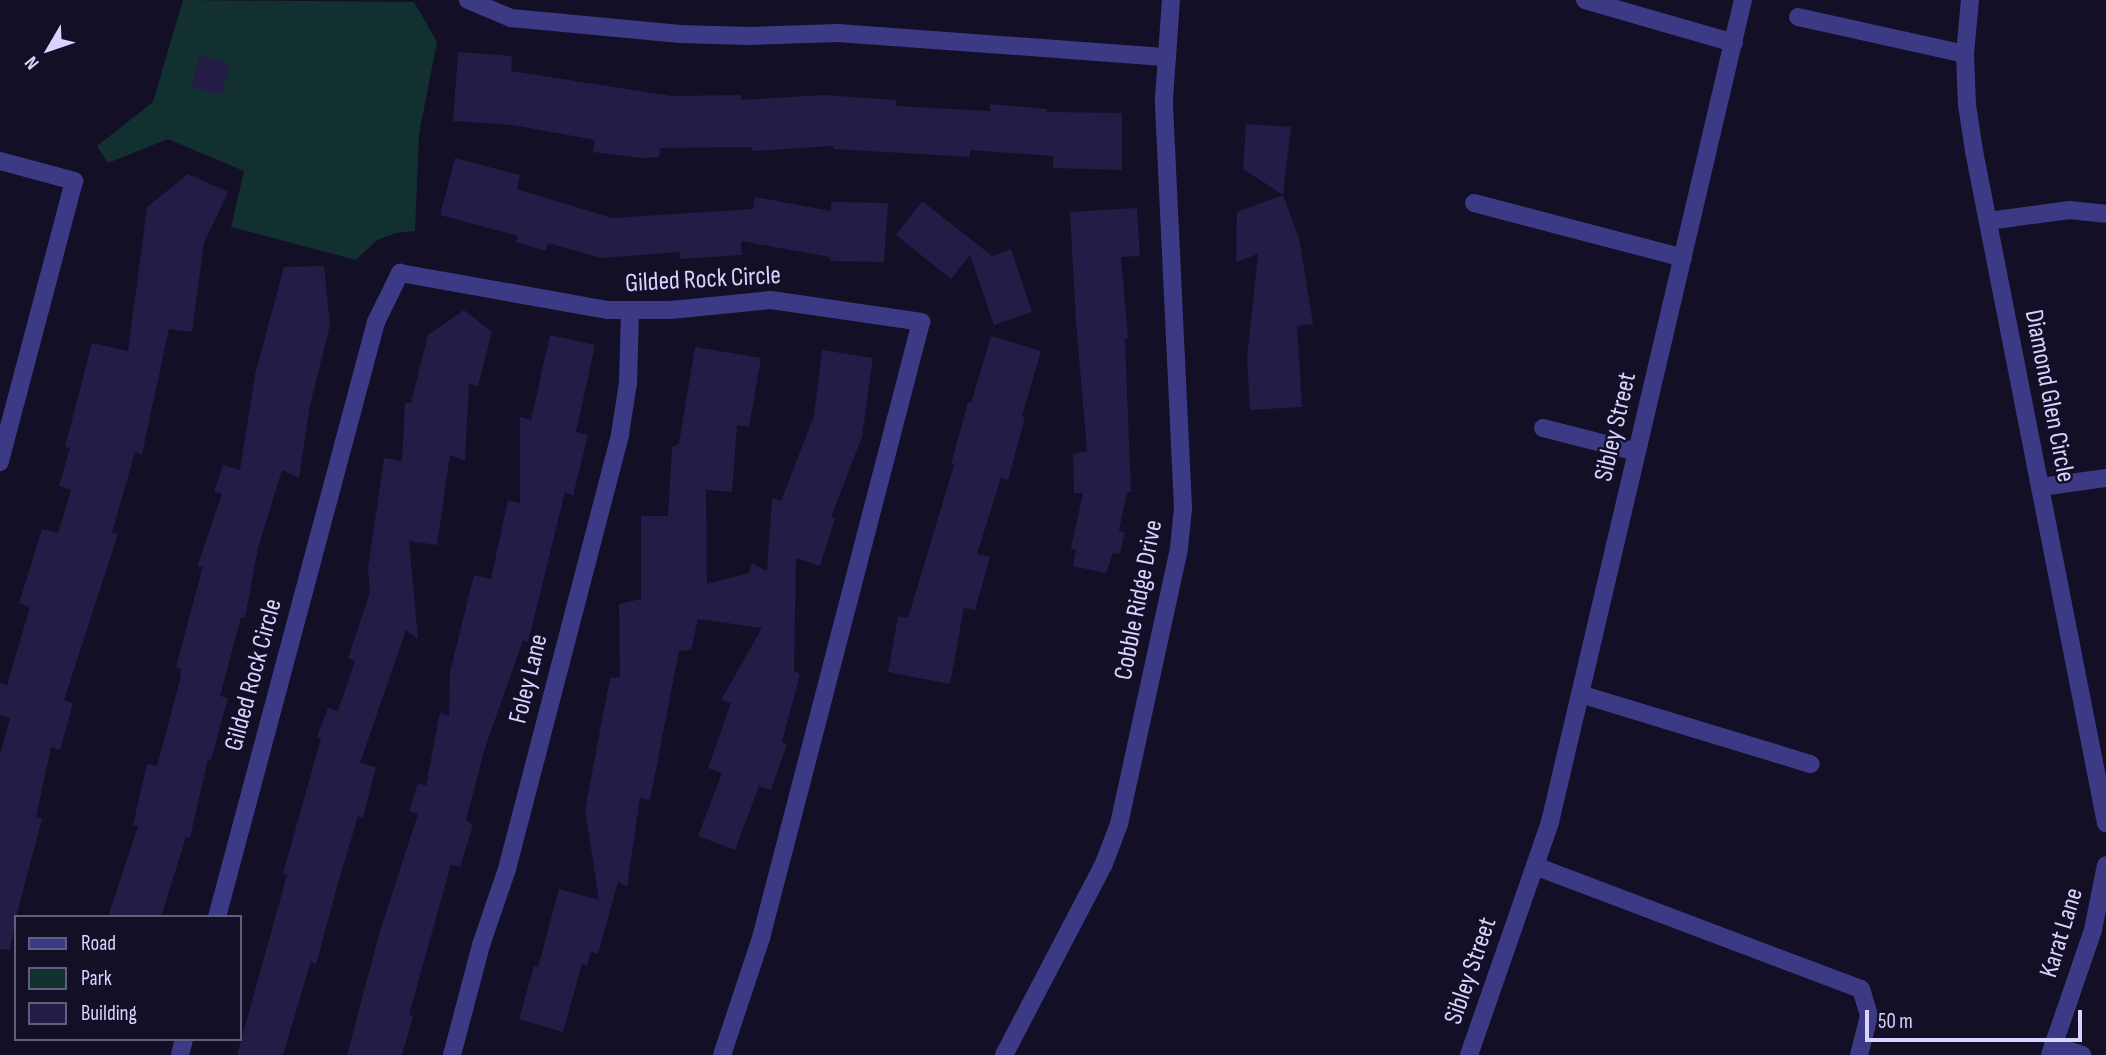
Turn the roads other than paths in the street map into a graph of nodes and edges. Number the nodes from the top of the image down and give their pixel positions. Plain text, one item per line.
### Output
1 (468, 0) edge
2 (1171, 0) edge
3 (1585, 0) edge
4 (1743, 0) edge
5 (1970, 0) edge
6 (1798, 17) dead end
7 (1734, 43) junction
8 (1965, 54) junction
9 (1167, 57) junction
10 (0, 161) edge
11 (1474, 203) dead end
12 (2106, 214) edge
13 (1988, 220) junction
14 (1683, 258) junction
15 (630, 311) junction
16 (1543, 428) dead end
17 (1637, 452) junction
18 (0, 462) edge
19 (2106, 478) edge
20 (2041, 487) junction
21 (1580, 694) junction
22 (1811, 764) dead end
23 (2104, 797) edge
24 (2106, 823) edge
25 (2106, 865) edge
26 (1535, 866) junction
27 (218, 915) edge
28 (2052, 1050) edge
29 (452, 1055) edge
30 (722, 1055) edge
31 (1004, 1055) edge
32 (1469, 1055) edge
33 (1859, 1055) edge
34 (2082, 1055) edge

1 - 9 street
2 - 9 street, Cobble Ridge Drive
3 - 7 street
4 - 7 street, Sibley Street
5 - 8 street, Diamond Glen Circle
6 - 8 street
7 - 14 street, Sibley Street
8 - 13 street, Diamond Glen Circle
9 - 31 street, Cobble Ridge Drive
10 - 18 street
11 - 14 street
12 - 13 street
13 - 20 street, Diamond Glen Circle
14 - 17 street, Sibley Street
15 - 27 street, Gilded Rock Circle
15 - 29 street, Foley Lane
15 - 30 street, Gilded Rock Circle
16 - 17 street
17 - 21 street, Sibley Street
19 - 20 street
20 - 23 street, Diamond Glen Circle
21 - 22 street
21 - 26 street, Sibley Street
23 - 24 street
25 - 28 street, Karat Lane
26 - 32 street, Sibley Street
26 - 33 street
28 - 34 street

